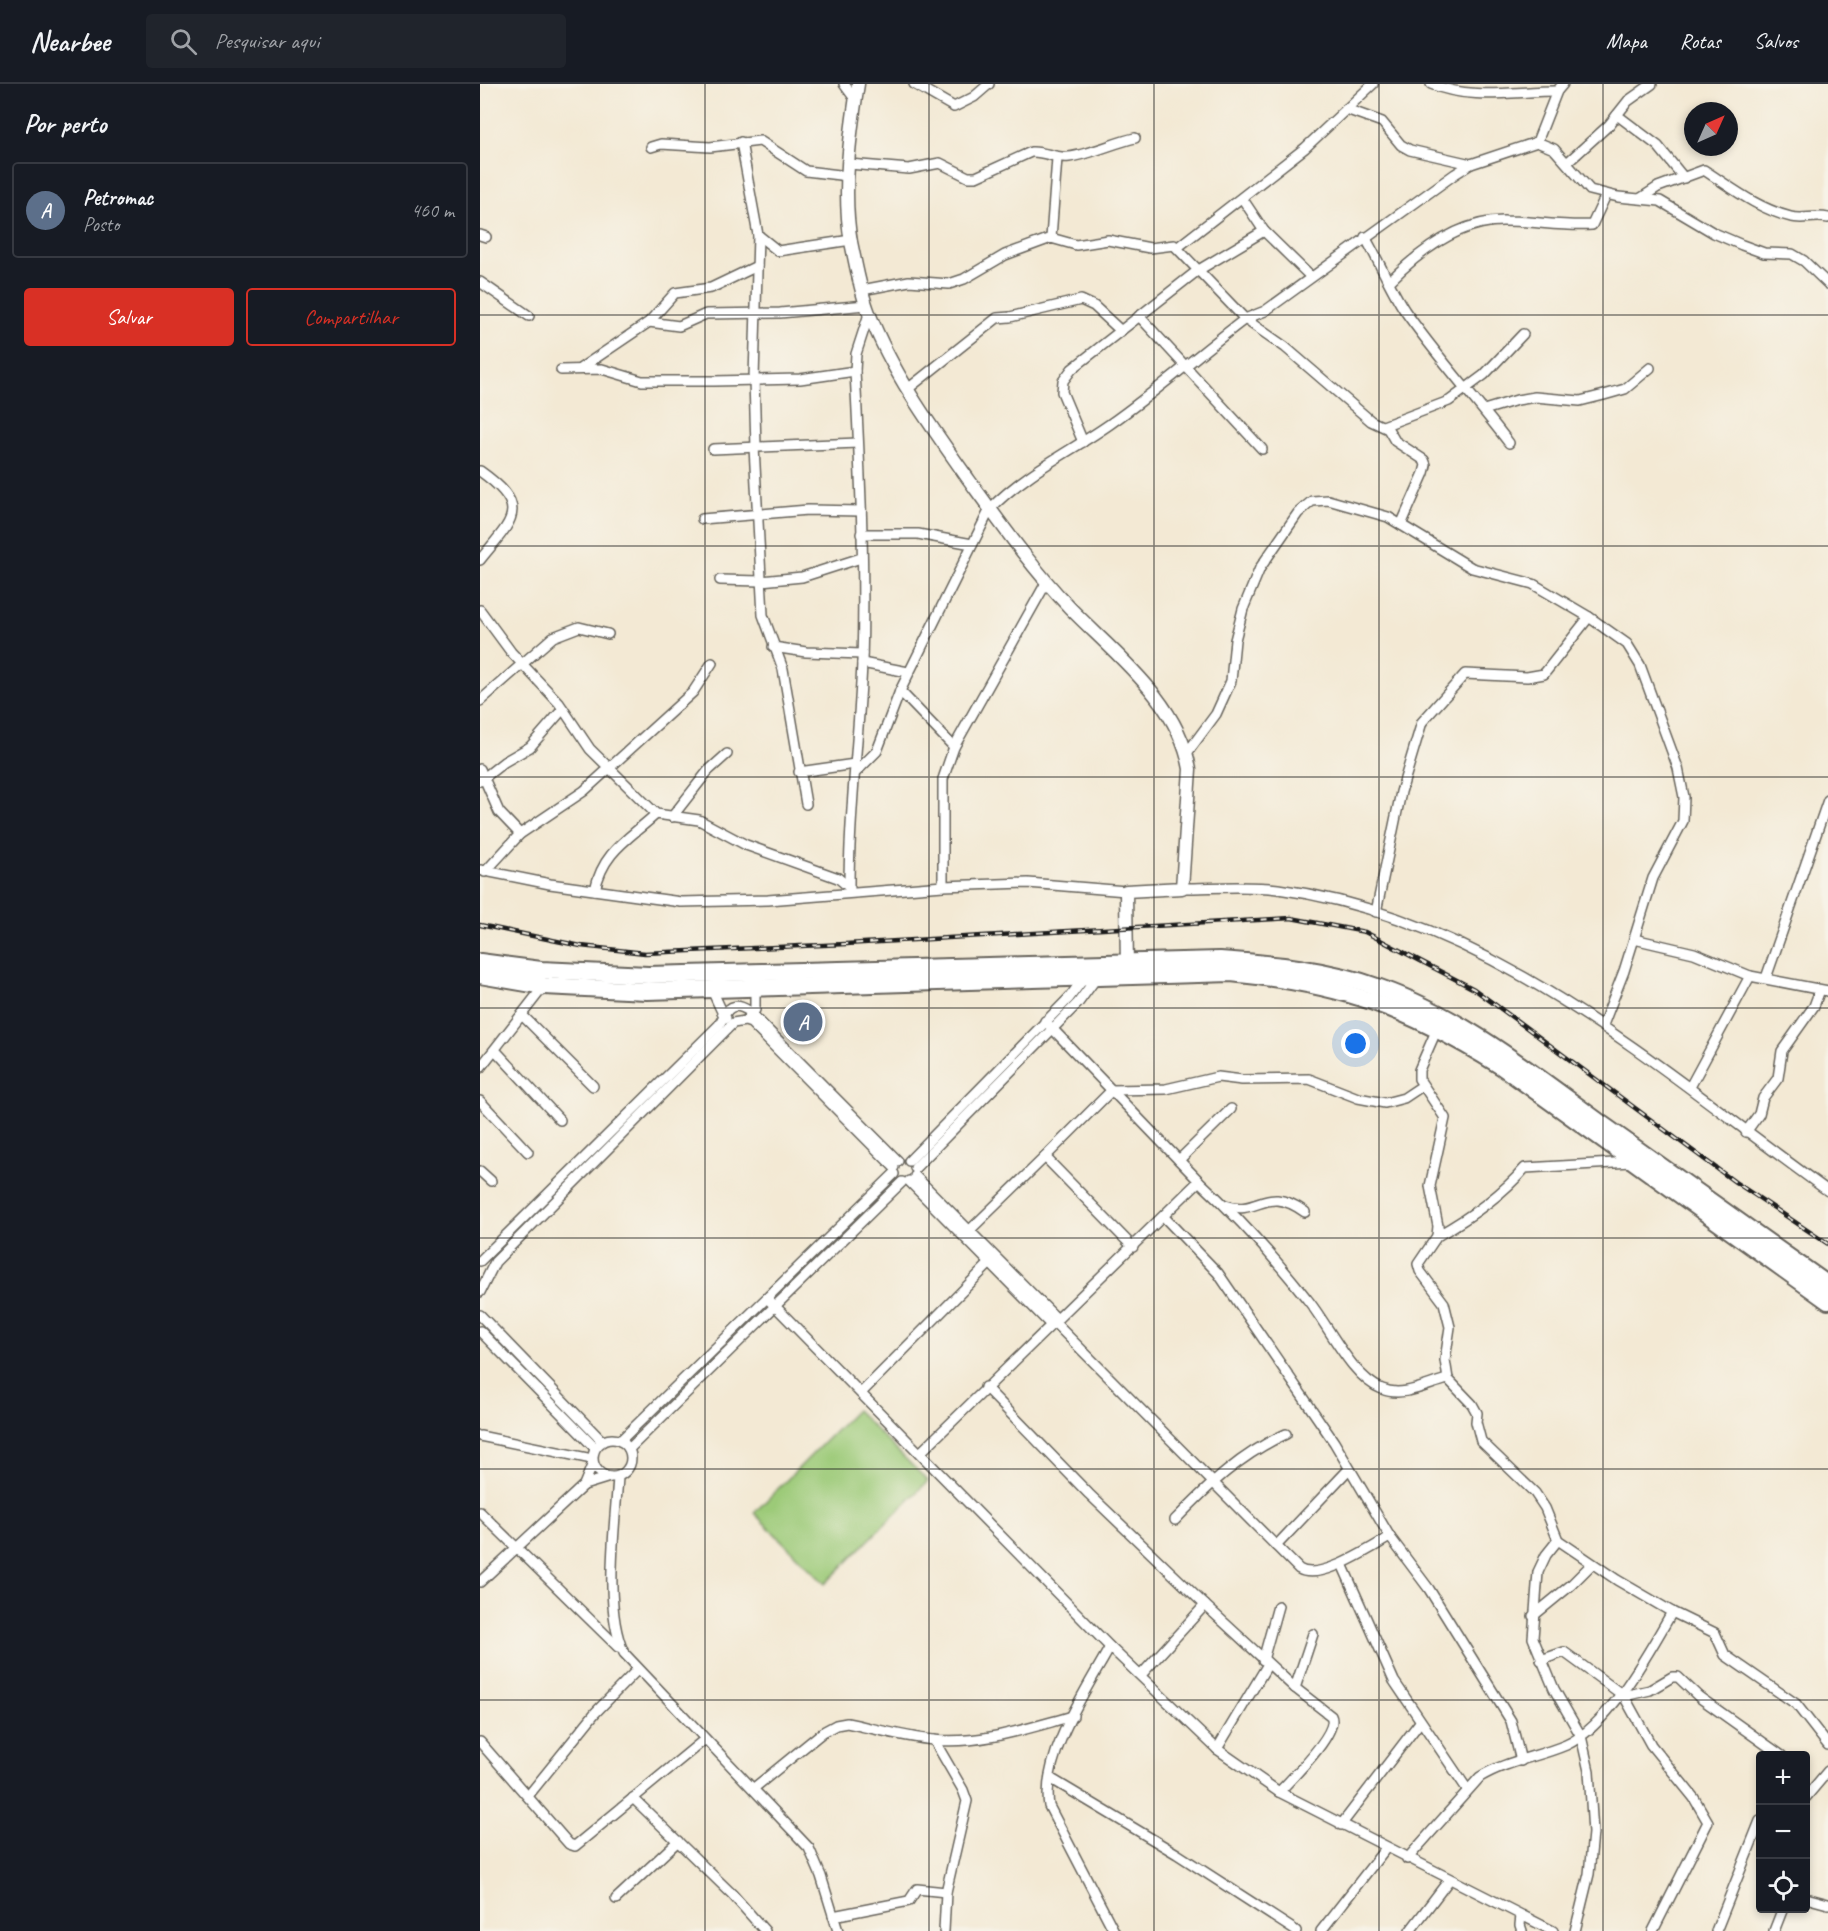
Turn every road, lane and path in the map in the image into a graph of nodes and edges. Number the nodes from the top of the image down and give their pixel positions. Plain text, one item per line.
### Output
1 (844, 84) edge
2 (858, 84) edge
3 (914, 84) edge
4 (989, 84) edge
5 (1373, 84) edge
6 (1431, 84) edge
7 (1652, 84) edge
8 (1560, 87) edge
9 (855, 99) junction
10 (1346, 109) junction
11 (1617, 115) junction
12 (1134, 138) dead end
13 (741, 142) junction
14 (1538, 142) junction
15 (651, 147) dead end
16 (1057, 158) junction
17 (1568, 162) junction
18 (1471, 164) junction
19 (849, 170) junction
20 (1684, 178) junction
21 (1606, 195) junction
22 (1242, 198) junction
23 (1641, 198) junction
24 (1828, 218) edge
25 (1264, 231) junction
26 (758, 235) junction
27 (1365, 237) junction
28 (1051, 238) junction
29 (851, 240) junction
30 (1178, 247) junction
31 (758, 266) junction
32 (1197, 272) junction
33 (1311, 277) junction
34 (1390, 281) junction
35 (481, 284) edge
36 (1828, 284) edge
37 (862, 290) junction
38 (867, 309) junction
39 (754, 312) junction
40 (529, 316) dead end
41 (1139, 316) junction
42 (1245, 320) junction
43 (649, 322) junction
44 (1120, 331) junction
45 (1522, 334) dead end
46 (1184, 365) junction
47 (581, 368) junction
48 (1650, 368) dead end
49 (561, 370) dead end
50 (855, 371) junction
51 (754, 379) junction
52 (909, 388) junction
53 (1465, 391) junction
54 (1484, 410) junction
55 (1383, 426) junction
56 (858, 442) junction
57 (1083, 442) junction
58 (1509, 442) dead end
59 (755, 447) junction
60 (713, 449) dead end
61 (1262, 449) dead end
62 (480, 471) edge
63 (990, 508) junction
64 (861, 511) junction
65 (757, 512) junction
66 (702, 519) dead end
67 (1401, 525) junction
68 (861, 534) junction
69 (972, 544) junction
70 (861, 558) junction
71 (480, 560) edge
72 (720, 580) dead end
73 (761, 581) junction
74 (1046, 582) junction
75 (480, 611) edge
76 (1589, 617) junction
77 (608, 634) dead end
78 (773, 647) junction
79 (862, 658) junction
80 (521, 663) junction
81 (712, 663) dead end
82 (908, 672) junction
83 (900, 691) junction
84 (480, 701) edge
85 (564, 709) junction
86 (954, 747) junction
87 (1187, 753) junction
88 (727, 754) dead end
89 (608, 767) junction
90 (855, 768) junction
91 (480, 769) edge
92 (799, 772) junction
93 (483, 780) edge
94 (1828, 800) edge
95 (806, 804) dead end
96 (656, 814) junction
97 (672, 817) junction
98 (520, 834) junction
99 (483, 871) edge
100 (943, 886) junction
101 (1182, 888) junction
102 (851, 889) junction
103 (595, 890) junction
104 (1126, 891) junction
105 (1376, 912) junction
106 (1634, 939) junction
107 (480, 962) edge
108 (1127, 969) junction
109 (480, 975) edge
110 (1750, 976) junction
111 (1090, 978) junction
112 (1766, 978) junction
113 (544, 986) junction
114 (755, 987) junction
115 (711, 988) junction
116 (1824, 991) edge
117 (524, 1016) junction
118 (724, 1016) junction
119 (748, 1018) junction
120 (1046, 1022) junction
121 (733, 1023) junction
122 (1603, 1026) junction
123 (1053, 1029) junction
124 (1437, 1029) junction
125 (495, 1050) junction
126 (480, 1068) edge
127 (593, 1086) dead end
128 (1422, 1086) junction
129 (1690, 1087) junction
130 (1112, 1090) junction
131 (480, 1101) edge
132 (1231, 1109) dead end
133 (560, 1120) dead end
134 (1746, 1132) junction
135 (528, 1152) dead end
136 (1045, 1157) junction
137 (1179, 1160) junction
138 (1632, 1162) junction
139 (895, 1168) junction
140 (480, 1171) edge
141 (910, 1173) junction
142 (491, 1181) dead end
143 (1199, 1181) junction
144 (1828, 1191) edge
145 (1225, 1205) junction
146 (1305, 1212) dead end
147 (1164, 1217) junction
148 (532, 1218) junction
149 (970, 1230) junction
150 (1437, 1236) junction
151 (1133, 1246) junction
152 (480, 1261) edge
153 (990, 1264) junction
154 (1828, 1285) edge
155 (480, 1292) edge
156 (768, 1299) junction
157 (1828, 1301) edge
158 (776, 1308) junction
159 (480, 1315) edge
160 (1054, 1322) junction
161 (480, 1331) edge
162 (1448, 1379) junction
163 (985, 1387) junction
164 (861, 1393) junction
165 (1286, 1434) dead end
166 (480, 1436) edge
167 (620, 1440) junction
168 (599, 1444) junction
169 (629, 1449) junction
170 (921, 1452) junction
171 (593, 1461) junction
172 (1349, 1469) junction
173 (614, 1477) junction
174 (1212, 1482) junction
175 (584, 1485) junction
176 (480, 1512) edge
177 (1175, 1520) dead end
178 (1390, 1537) junction
179 (1558, 1540) junction
180 (1276, 1546) junction
181 (519, 1548) junction
182 (1342, 1564) junction
183 (1592, 1564) junction
184 (480, 1582) edge
185 (1205, 1605) junction
186 (1278, 1606) dead end
187 (1672, 1612) junction
188 (1533, 1616) junction
189 (1313, 1634) dead end
190 (1110, 1647) junction
191 (624, 1653) junction
192 (1541, 1660) junction
193 (1266, 1662) junction
194 (638, 1670) junction
195 (1140, 1676) junction
196 (1295, 1688) junction
197 (1622, 1695) junction
198 (1073, 1716) junction
199 (1420, 1722) junction
200 (1581, 1736) junction
201 (704, 1740) junction
202 (934, 1740) junction
203 (480, 1742) edge
204 (1828, 1745) edge
205 (1217, 1749) junction
206 (1776, 1751) edge
207 (1521, 1761) junction
208 (1828, 1771) edge
209 (1050, 1778) junction
210 (754, 1788) junction
211 (1467, 1790) junction
212 (1280, 1792) junction
213 (1810, 1792) edge
214 (528, 1796) junction
215 (633, 1798) junction
216 (1341, 1825) junction
217 (1756, 1833) edge
218 (678, 1841) junction
219 (1386, 1848) junction
220 (1407, 1859) junction
221 (1449, 1880) junction
222 (946, 1892) junction
223 (616, 1899) dead end
224 (1810, 1899) edge
225 (1828, 1904) edge
226 (1781, 1913) edge
227 (833, 1916) junction
228 (1519, 1926) edge
229 (765, 1931) edge
230 (838, 1931) edge
231 (944, 1931) edge
232 (1114, 1931) edge
233 (1296, 1931) edge
234 (1321, 1931) edge
235 (1410, 1931) edge
236 (1553, 1931) edge
237 (1575, 1931) edge
238 (1653, 1931) edge
239 (1716, 1931) edge
240 (1774, 1931) edge

1 - 9 street
2 - 9 street
3 - 4 street
5 - 10 street
6 - 8 street
7 - 11 street
8 - 14 street
9 - 19 street
10 - 18 street
10 - 22 street
11 - 17 street
11 - 20 street
12 - 16 street
13 - 15 street
13 - 19 street
13 - 26 street
14 - 17 street
14 - 18 street
16 - 19 street
16 - 28 street
17 - 21 street
18 - 27 street
19 - 29 street
20 - 23 street
20 - 24 street
21 - 23 street
21 - 34 street
22 - 25 street
22 - 30 street
23 - 36 street
25 - 32 street
25 - 33 street
26 - 29 street
26 - 31 street
27 - 33 street
27 - 34 street
28 - 30 street
28 - 37 street
29 - 37 street
30 - 32 street
31 - 39 street
31 - 43 street
32 - 41 street
32 - 42 street
33 - 42 street
34 - 53 street
35 - 40 street
37 - 38 street
38 - 39 street
38 - 50 street
38 - 52 street
39 - 43 street
39 - 51 street
41 - 44 street
41 - 46 street
42 - 46 street
42 - 55 street
43 - 47 street
44 - 52 street
44 - 57 street
45 - 53 street
46 - 57 street
46 - 61 street
47 - 49 street
47 - 51 street
48 - 54 street
50 - 51 street
50 - 56 street
51 - 59 street
52 - 63 street
53 - 54 street
53 - 55 street
54 - 58 street
55 - 67 street
56 - 59 street
56 - 64 street
57 - 63 street
59 - 60 street
59 - 65 street
62 - 71 street
63 - 69 street
63 - 74 street
64 - 65 street
64 - 68 street
65 - 66 street
65 - 73 street
67 - 76 street
67 - 87 street
68 - 69 street
68 - 70 street
69 - 82 street
70 - 73 street
70 - 79 street
72 - 73 street
73 - 78 street
74 - 86 street
74 - 87 street
75 - 80 street
76 - 105 street
76 - 106 street
77 - 80 street
78 - 79 street
78 - 92 street
79 - 82 street
79 - 90 street
80 - 84 street
80 - 85 street
81 - 89 street
82 - 83 street
83 - 86 street
83 - 90 street
85 - 89 street
85 - 93 street
86 - 100 street
87 - 101 street
88 - 97 street
89 - 96 street
89 - 98 street
90 - 92 street
90 - 102 street
91 - 93 street
92 - 95 street
93 - 98 street
94 - 112 street
96 - 97 street
96 - 103 street
97 - 102 street
98 - 99 street
99 - 103 street
100 - 102 street
100 - 104 street
101 - 104 street
101 - 105 street
102 - 103 street
104 - 108 street
105 - 122 street
106 - 110 street
106 - 122 street
107 - 108 highway
108 - 111 highway
108 - 124 highway
108 - 154 highway
109 - 113 highway
110 - 112 street
110 - 129 street
111 - 114 highway
111 - 120 street
111 - 123 street
112 - 116 street
113 - 115 highway
113 - 117 street
114 - 115 highway
114 - 119 street
115 - 118 street
116 - 134 street
117 - 125 street
117 - 127 street
118 - 119 street
118 - 121 street
118 - 148 street
119 - 121 street
119 - 139 street
120 - 123 street
120 - 141 street
121 - 148 street
122 - 129 street
123 - 130 street
123 - 141 street
124 - 128 street
124 - 138 highway
125 - 126 street
125 - 133 street
128 - 130 street
128 - 150 street
129 - 134 street
130 - 136 street
130 - 137 street
131 - 135 street
132 - 137 street
134 - 144 street
136 - 149 street
136 - 151 street
137 - 143 street
138 - 150 street
138 - 157 highway
139 - 141 street
139 - 141 street
139 - 156 street
140 - 142 street
141 - 149 street
141 - 153 street
141 - 158 street
143 - 145 street
143 - 147 street
145 - 146 street
145 - 162 street
147 - 151 street
147 - 172 street
148 - 152 street
148 - 155 street
149 - 160 street
150 - 162 street
151 - 160 street
153 - 160 street
153 - 164 street
156 - 158 street
156 - 167 street
158 - 164 street
158 - 169 street
159 - 168 street
160 - 163 street
160 - 174 street
161 - 168 street
162 - 179 street
163 - 170 street
163 - 185 street
164 - 170 street
165 - 174 street
166 - 171 street
167 - 168 street
167 - 169 street
168 - 171 street
169 - 173 street
170 - 190 street
171 - 173 street
171 - 175 street
172 - 178 street
172 - 180 street
173 - 175 street
173 - 191 street
174 - 177 street
174 - 180 street
175 - 181 street
176 - 181 street
178 - 182 street
178 - 207 street
179 - 183 street
179 - 188 street
180 - 182 street
181 - 184 street
181 - 191 street
182 - 199 street
183 - 187 street
183 - 188 street
185 - 193 street
185 - 195 street
186 - 193 street
187 - 197 street
187 - 204 street
188 - 192 street
189 - 196 street
190 - 195 street
190 - 198 street
191 - 194 street
192 - 197 street
192 - 200 street
193 - 196 street
193 - 205 street
194 - 201 street
194 - 214 street
195 - 205 street
196 - 212 street
197 - 200 street
197 - 206 street
197 - 238 street
198 - 202 street
198 - 209 street
199 - 211 street
199 - 216 street
200 - 207 street
200 - 237 street
201 - 210 street
201 - 215 street
202 - 210 street
202 - 222 street
203 - 214 street
205 - 212 street
207 - 211 street
208 - 213 street
209 - 232 street
209 - 233 street
210 - 227 street
211 - 220 street
212 - 216 street
214 - 215 street
215 - 218 street
216 - 219 street
217 - 239 street
218 - 223 street
218 - 229 street
219 - 220 street
219 - 234 street
220 - 221 street
221 - 228 street
221 - 235 street
222 - 227 street
222 - 231 street
224 - 225 street
226 - 240 street
227 - 230 street
228 - 236 street

